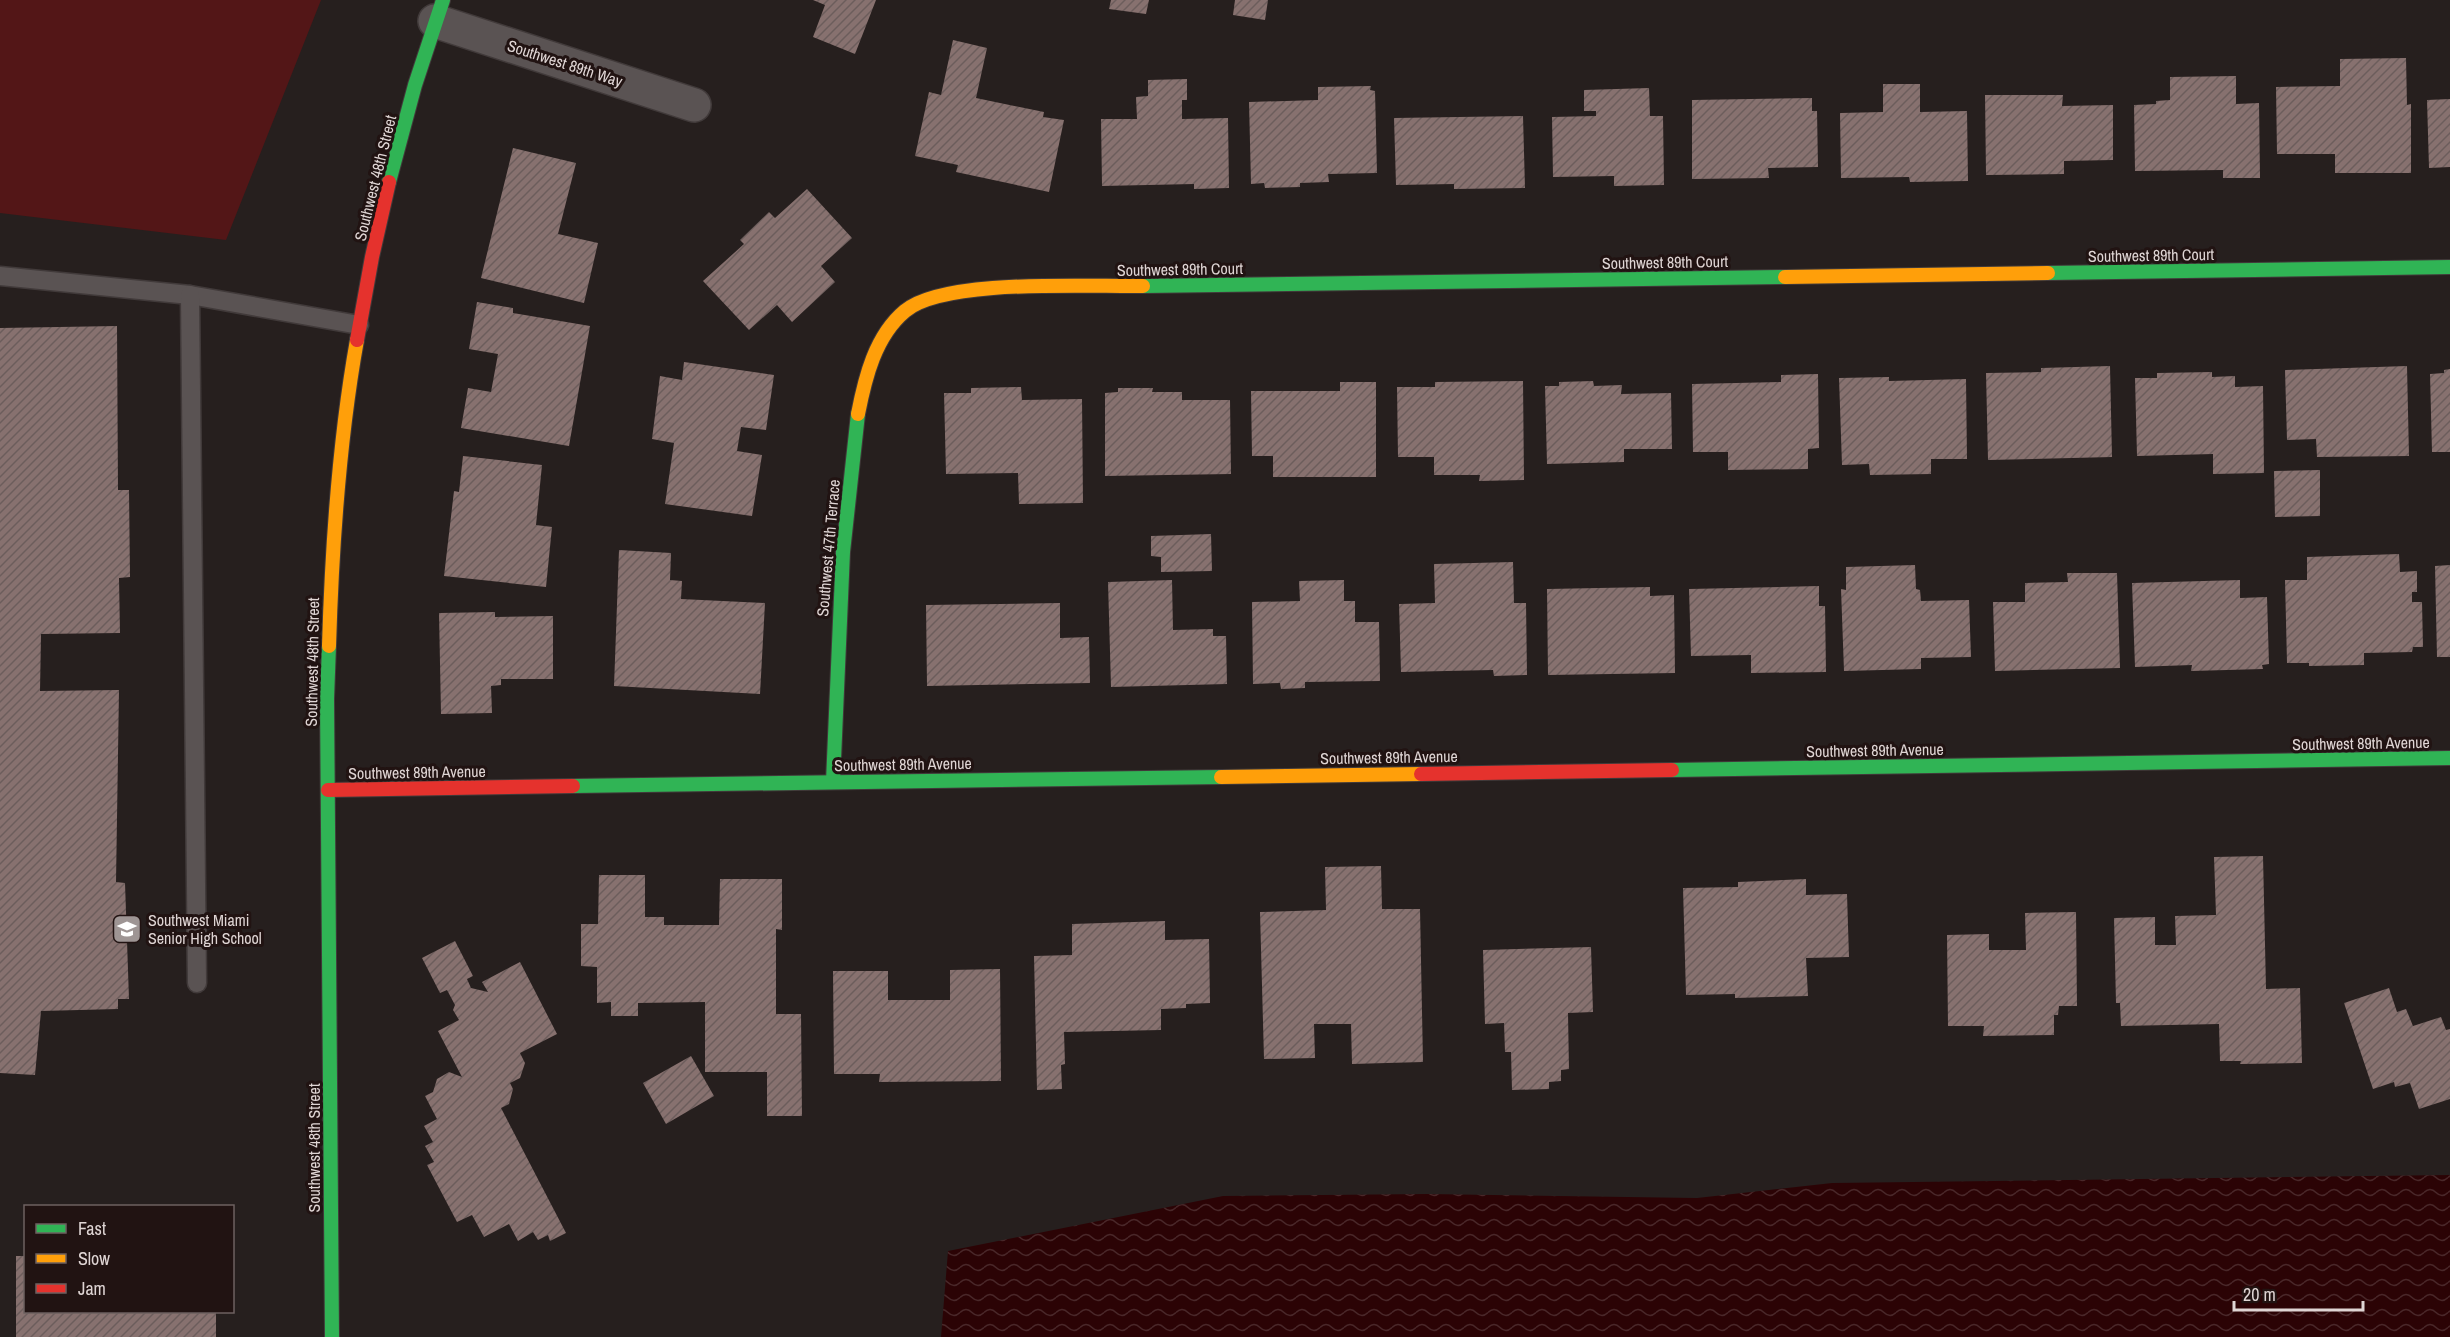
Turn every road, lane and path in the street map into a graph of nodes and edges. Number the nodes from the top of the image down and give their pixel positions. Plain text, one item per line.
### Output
1 (439, 10) edge
2 (694, 105) dead end
3 (2450, 267) edge
4 (0, 276) edge
5 (190, 295) junction
6 (359, 325) junction
7 (892, 325) joint
8 (2450, 758) edge
9 (833, 782) junction
10 (328, 790) junction
11 (197, 983) dead end
12 (332, 1337) edge

1 - 2 street, Southwest 89th Way
1 - 6 street, Southwest 48th Street
3 - 7 street, Southwest 89th Court
4 - 5 lane
5 - 6 lane
5 - 11 lane
6 - 10 street, Southwest 48th Street
7 - 9 street, Southwest 47th Terrace
8 - 9 street, Southwest 89th Avenue
9 - 10 street, Southwest 89th Avenue
10 - 12 street, Southwest 48th Street

